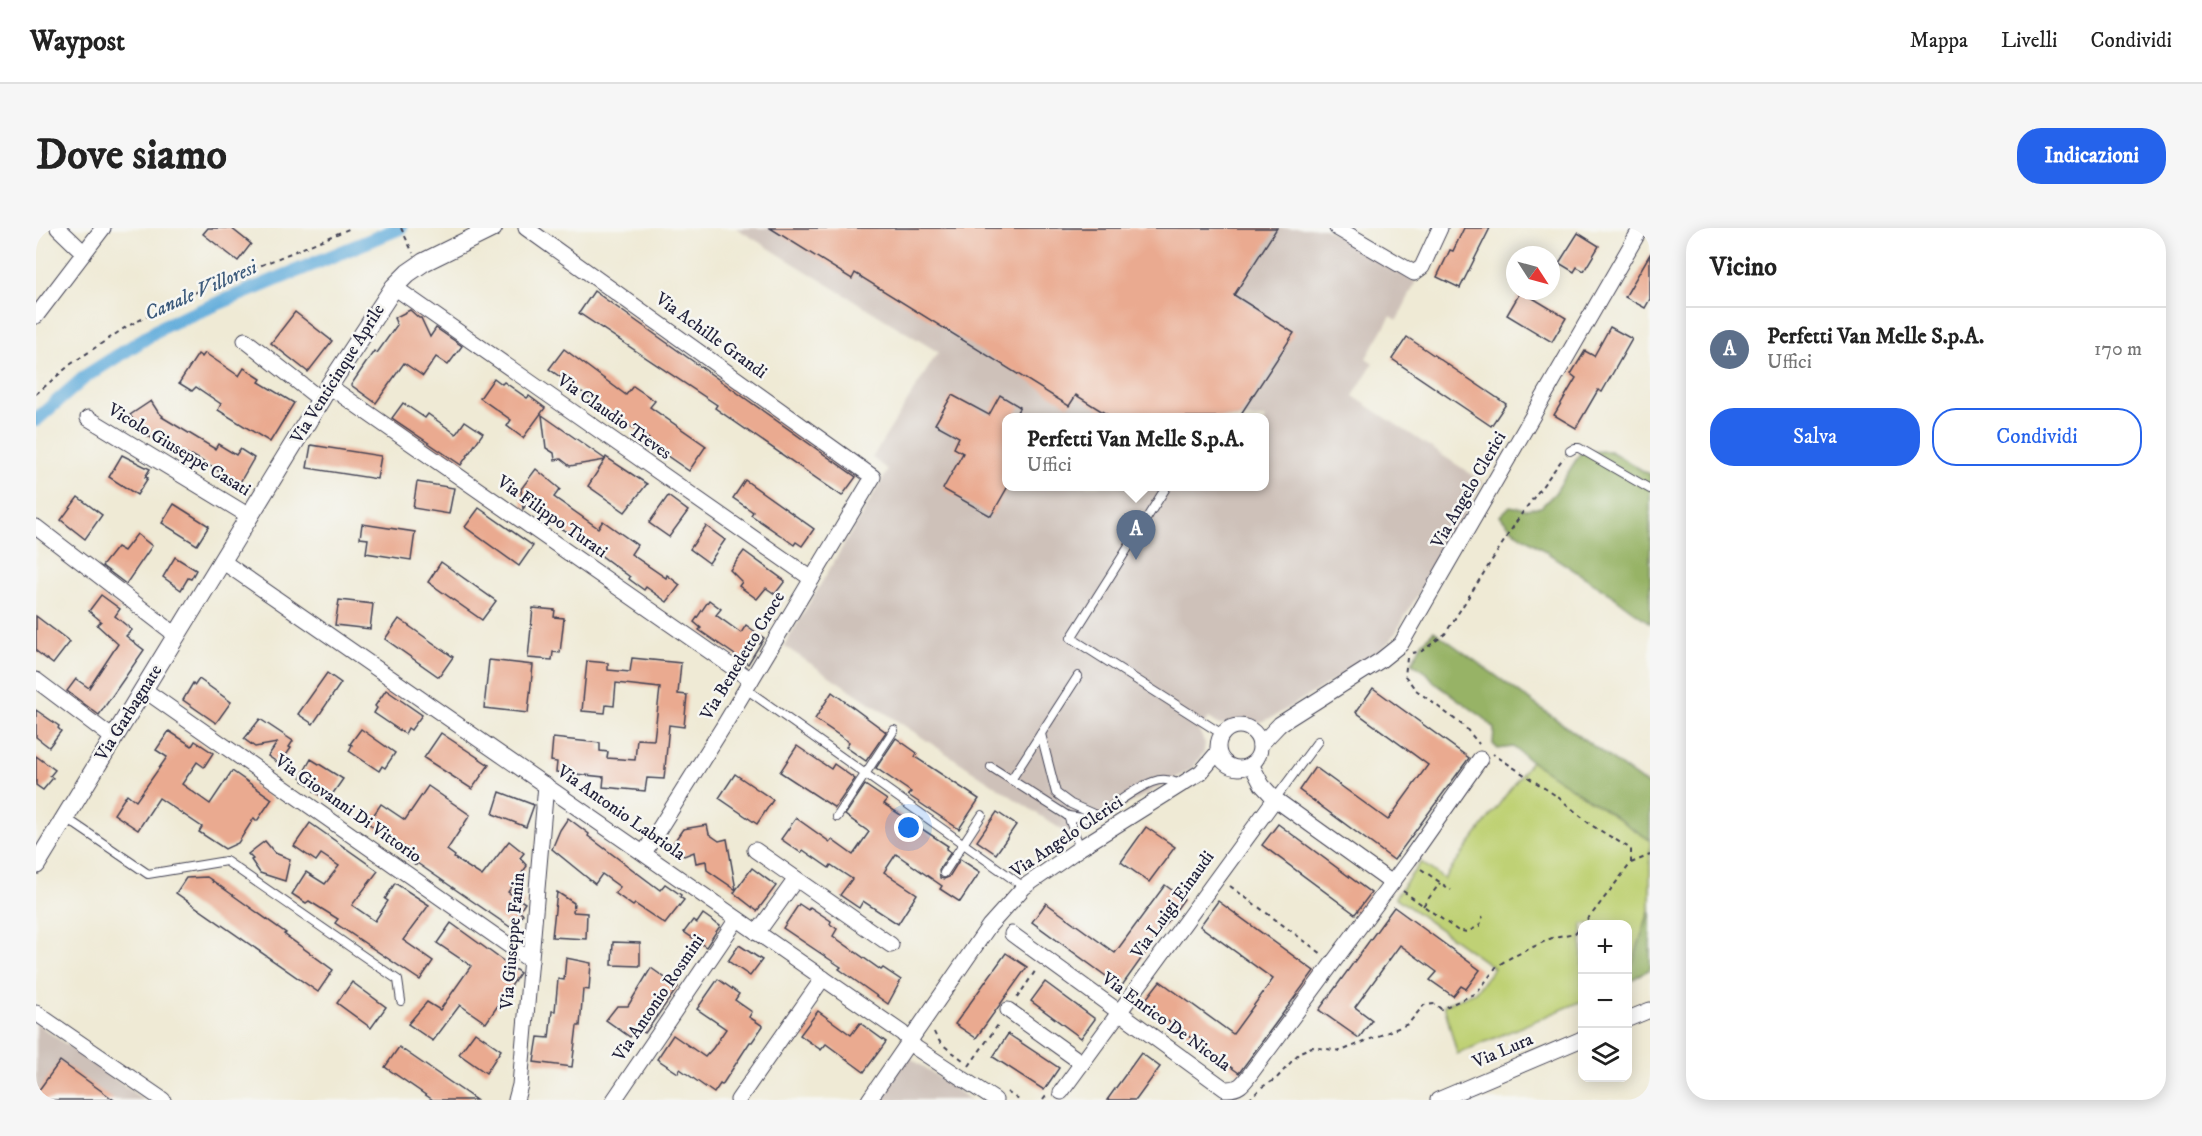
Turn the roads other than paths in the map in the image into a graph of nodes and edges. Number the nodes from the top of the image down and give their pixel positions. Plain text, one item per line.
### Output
1 (58, 228) edge
2 (103, 228) edge
3 (494, 228) edge
4 (526, 228) edge
5 (1337, 228) edge
6 (1440, 228) edge
7 (1641, 228) edge
8 (84, 253) junction
9 (394, 287) junction
10 (36, 316) edge
11 (245, 340) dead end
12 (325, 393) junction
13 (88, 418) dead end
14 (1570, 451) road end
15 (873, 477) joint
16 (1650, 489) edge
17 (1164, 491) edge
18 (249, 516) junction
19 (36, 526) edge
20 (222, 561) junction
21 (812, 579) junction
22 (176, 635) junction
23 (1078, 676) dead end
24 (36, 680) edge
25 (749, 684) junction
26 (143, 689) junction
27 (1280, 724) junction
28 (894, 730) dead end
29 (1253, 730) junction
30 (1041, 734) junction
31 (1222, 734) junction
32 (113, 738) junction
33 (1317, 741) dead end
34 (1260, 745) junction
35 (1218, 752) junction
36 (1480, 759) dead end
37 (1251, 764) junction
38 (1228, 765) junction
39 (991, 767) dead end
40 (1201, 772) junction
41 (865, 773) junction
42 (1011, 780) junction
43 (546, 785) junction
44 (1182, 785) junction
45 (1275, 799) junction
46 (982, 815) dead end
47 (1068, 816) junction
48 (1098, 816) junction
49 (65, 817) junction
50 (837, 817) dead end
51 (964, 844) junction
52 (1080, 848) junction
53 (755, 850) dead end
54 (644, 853) junction
55 (36, 865) edge
56 (944, 873) dead end
57 (796, 879) junction
58 (1395, 885) junction
59 (1024, 887) junction
60 (737, 919) junction
61 (757, 933) junction
62 (1012, 934) dead end
63 (891, 945) dead end
64 (531, 961) junction
65 (823, 978) junction
66 (401, 1001) dead end
67 (1008, 1010) dead end
68 (1650, 1010) edge
69 (1119, 1012) junction
70 (36, 1013) edge
71 (1632, 1017) edge
72 (910, 1041) junction
73 (1578, 1041) edge
74 (1082, 1064) junction
75 (1061, 1092) dead end
76 (999, 1094) edge
77 (163, 1100) edge
78 (516, 1100) edge
79 (614, 1100) edge
80 (738, 1100) edge
81 (869, 1100) edge
82 (1438, 1100) edge

1 - 8 street
2 - 8 street
3 - 9 street, Via Venticinque Aprile
4 - 15 street, Via Achille Grandi
5 - 6 street
7 - 27 street, Via Angelo Clerici
8 - 10 street
9 - 12 street, Via Venticinque Aprile
9 - 21 street, Via Claudio Treves
11 - 12 street, Via Filippo Turati
12 - 18 street, Via Venticinque Aprile
12 - 25 street, Via Filippo Turati
13 - 18 street, Vicolo Giuseppe Casati
14 - 16 lane
15 - 21 street, Via Benedetto Croce
17 - 31 lane
18 - 20 street, Via Venticinque Aprile
19 - 22 street
20 - 22 street, Via Garbagnate
20 - 43 street, Via Antonio Labriola
21 - 25 street, Via Benedetto Croce
22 - 26 street, Via Garbagnate
23 - 30 lane
24 - 32 street
25 - 41 lane
25 - 54 street, Via Benedetto Croce
26 - 32 street, Via Garbagnate
26 - 64 street, Via Giovanni Di Vittorio
27 - 29 street, Via Angelo Clerici
27 - 34 street, Via Angelo Clerici
28 - 41 lane
29 - 31 street
29 - 34 street
30 - 42 lane
30 - 48 lane
31 - 35 street
32 - 49 street, Via Garbagnate
33 - 45 lane
34 - 37 street
35 - 38 street
35 - 40 street, Via Angelo Clerici
36 - 58 street, Via Enrico De Nicola
37 - 38 street
37 - 45 street
38 - 40 street, Via Angelo Clerici
39 - 42 lane
40 - 44 street, Via Angelo Clerici
41 - 50 lane
41 - 51 lane
42 - 47 lane
43 - 54 street, Via Antonio Labriola
43 - 64 street, Via Giuseppe Fanin
44 - 48 lane
44 - 52 street, Via Angelo Clerici
45 - 58 street
45 - 69 street, Via Luigi Einaudi
46 - 51 lane
47 - 48 lane
47 - 52 lane
49 - 55 street, Via Garbagnate
49 - 66 lane
51 - 56 lane
51 - 59 lane
52 - 59 street, Via Angelo Clerici
53 - 57 street
54 - 60 street, Via Antonio Labriola
57 - 61 street
57 - 63 street
58 - 69 street, Via Enrico De Nicola
59 - 72 street, Via Angelo Clerici
60 - 61 street, Via Antonio Labriola
60 - 79 street, Via Antonio Rosmini
61 - 65 street, Via Antonio Labriola
62 - 69 street, Via Enrico De Nicola
64 - 78 street, Via Giuseppe Fanin
65 - 72 street, Via Antonio Labriola
65 - 80 street
67 - 74 street
68 - 71 street
69 - 74 street, Via Luigi Einaudi
70 - 77 street
72 - 76 street, Via Antonio Labriola
72 - 81 street, Via Angelo Clerici
73 - 82 street, Via Lura
74 - 75 street, Via Luigi Einaudi

